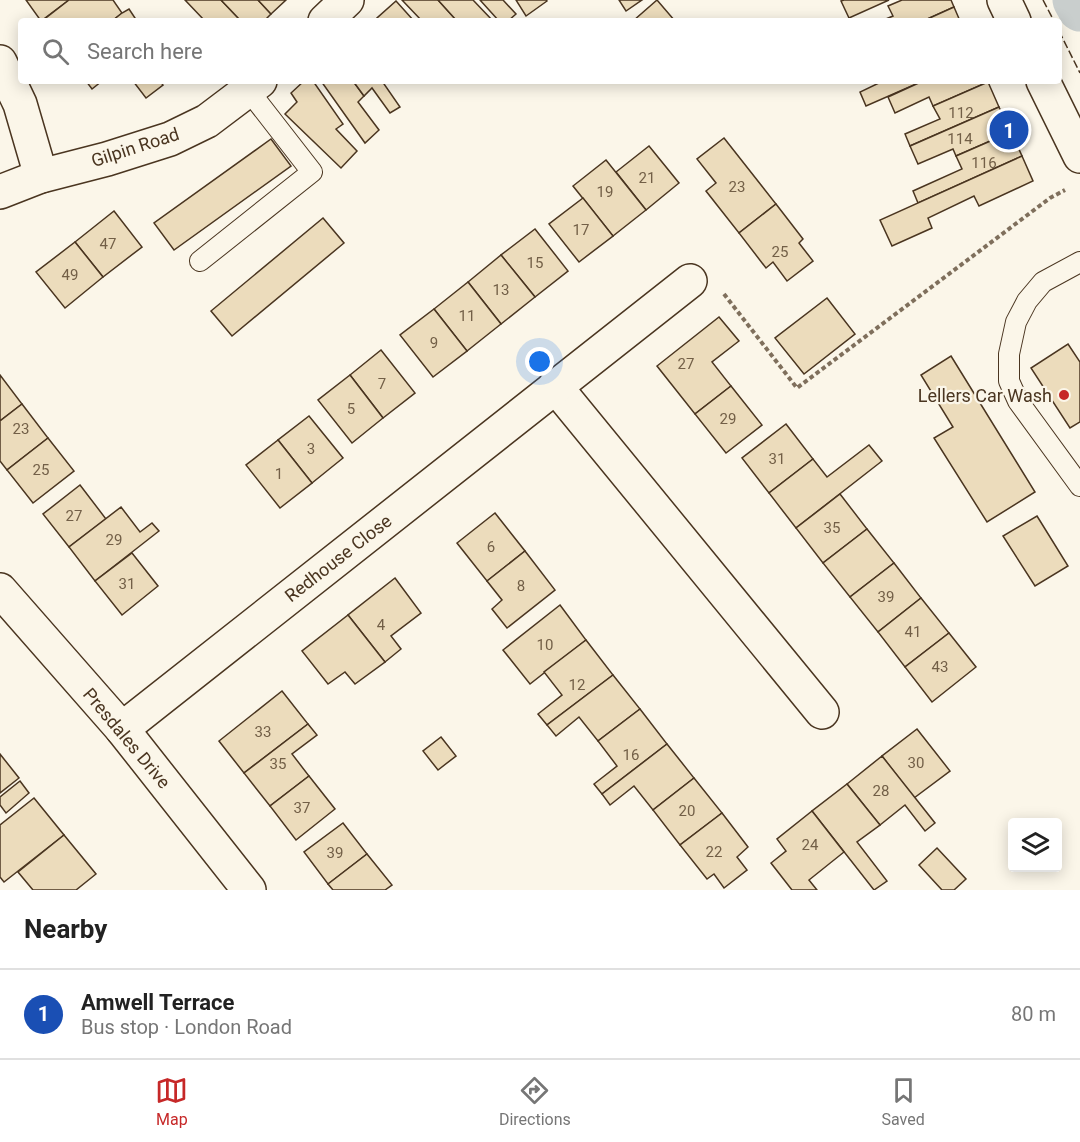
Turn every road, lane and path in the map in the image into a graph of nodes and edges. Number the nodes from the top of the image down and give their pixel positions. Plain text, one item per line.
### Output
1 (347, 0) edge
2 (1004, 0) edge
3 (328, 18) edge
4 (1013, 18) edge
5 (0, 62) edge
6 (1044, 84) edge
7 (254, 86) edge
8 (1080, 156) edge
9 (41, 176) junction
10 (1070, 187) dead end
11 (0, 192) edge
12 (200, 261) dead end
13 (1080, 262) edge
14 (690, 281) joint
15 (555, 386) junction
16 (1080, 486) edge
17 (0, 590) edge
18 (822, 712) dead end
19 (122, 729) junction
20 (249, 890) edge

1 - 3 street
2 - 4 street
5 - 9 street
6 - 8 street
7 - 9 street, Gilpin Road
7 - 12 lane
9 - 11 street, Gilpin Road
10 - 14 path
13 - 16 lane
14 - 15 street, Redhouse Close
15 - 18 street
15 - 19 street, Redhouse Close
17 - 19 street, Presdales Drive
19 - 20 street, Presdales Drive

